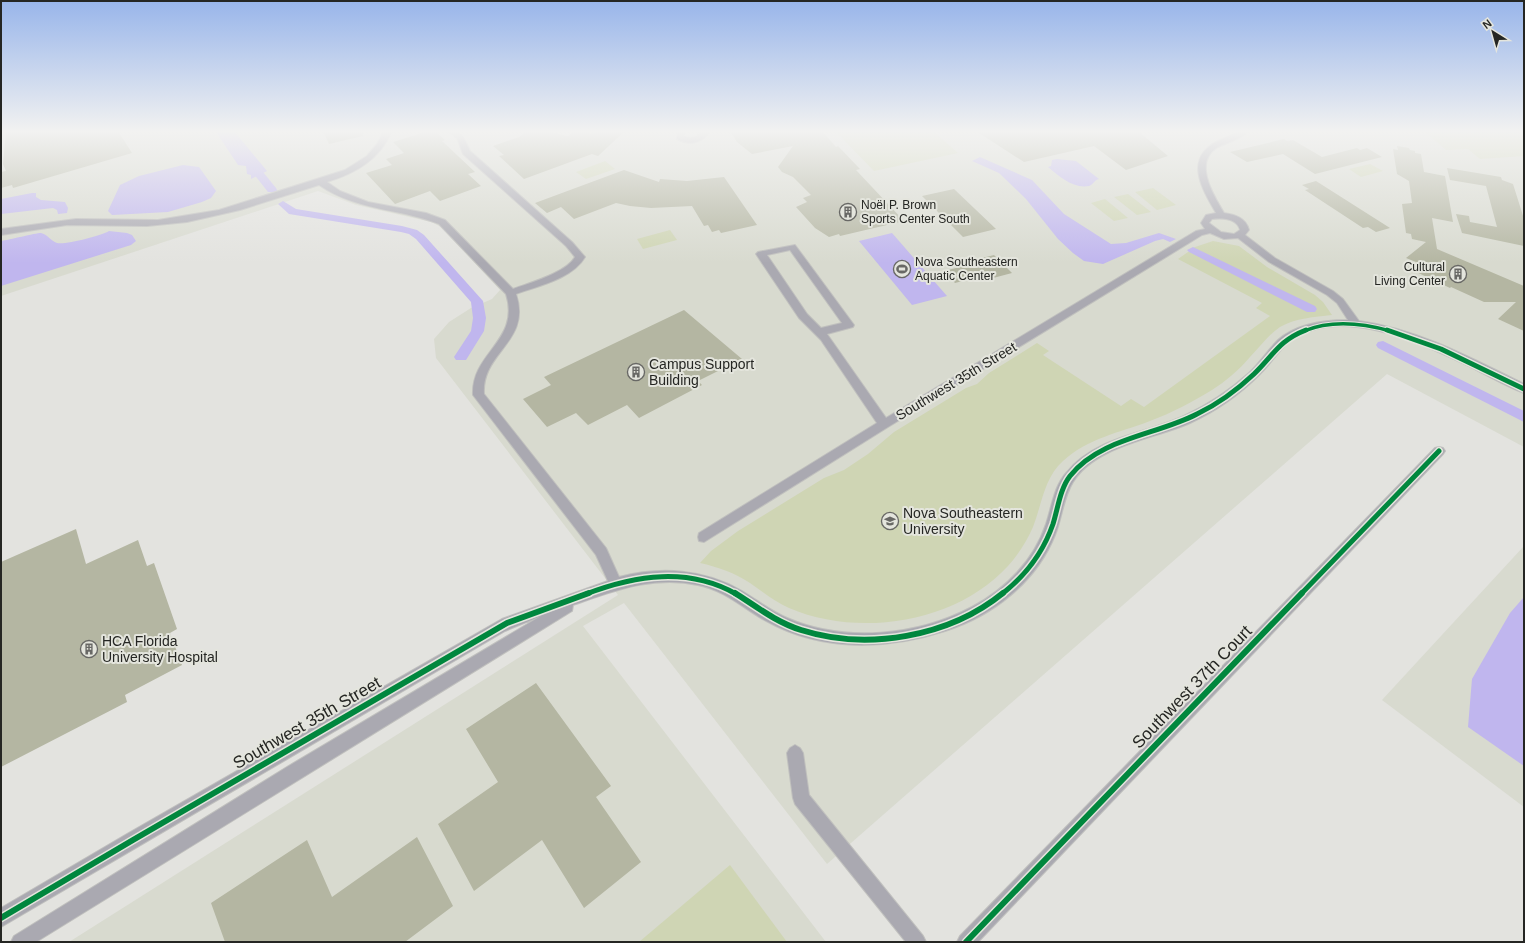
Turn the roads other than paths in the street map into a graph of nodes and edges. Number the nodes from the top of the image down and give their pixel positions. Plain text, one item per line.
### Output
1 (340, 175) edge
2 (492, 175) edge
3 (1202, 175) edge
4 (321, 182) junction
5 (1220, 215) junction
6 (1, 223) edge
7 (56, 224) junction
8 (1211, 230) junction
9 (1, 232) edge
10 (1240, 235) junction
11 (511, 293) junction
12 (1356, 324) junction
13 (819, 332) junction
14 (1524, 389) edge
15 (884, 424) junction
16 (1439, 450) dead end
17 (704, 537) dead end
18 (616, 584) junction
19 (593, 592) junction
20 (795, 753) dead end
21 (1, 918) edge
22 (20, 942) edge
23 (917, 942) edge
24 (966, 942) edge

1 - 4 street
2 - 11 street
3 - 5 street
4 - 7 street
4 - 11 street
5 - 8 street
5 - 10 street
6 - 7 street
7 - 9 street
8 - 10 street
8 - 15 street, Southwest 35th Street
10 - 12 street
11 - 18 street
12 - 14 street, Southwest 35th Street
12 - 18 street, Southwest 35th Street
13 - 13 street
13 - 15 street
15 - 17 street, Southwest 35th Street
16 - 24 street, Southwest 37th Court
18 - 19 street, Southwest 35th Street
19 - 21 street, Southwest 35th Street
19 - 22 street, Southwest 35th Street
20 - 23 street

